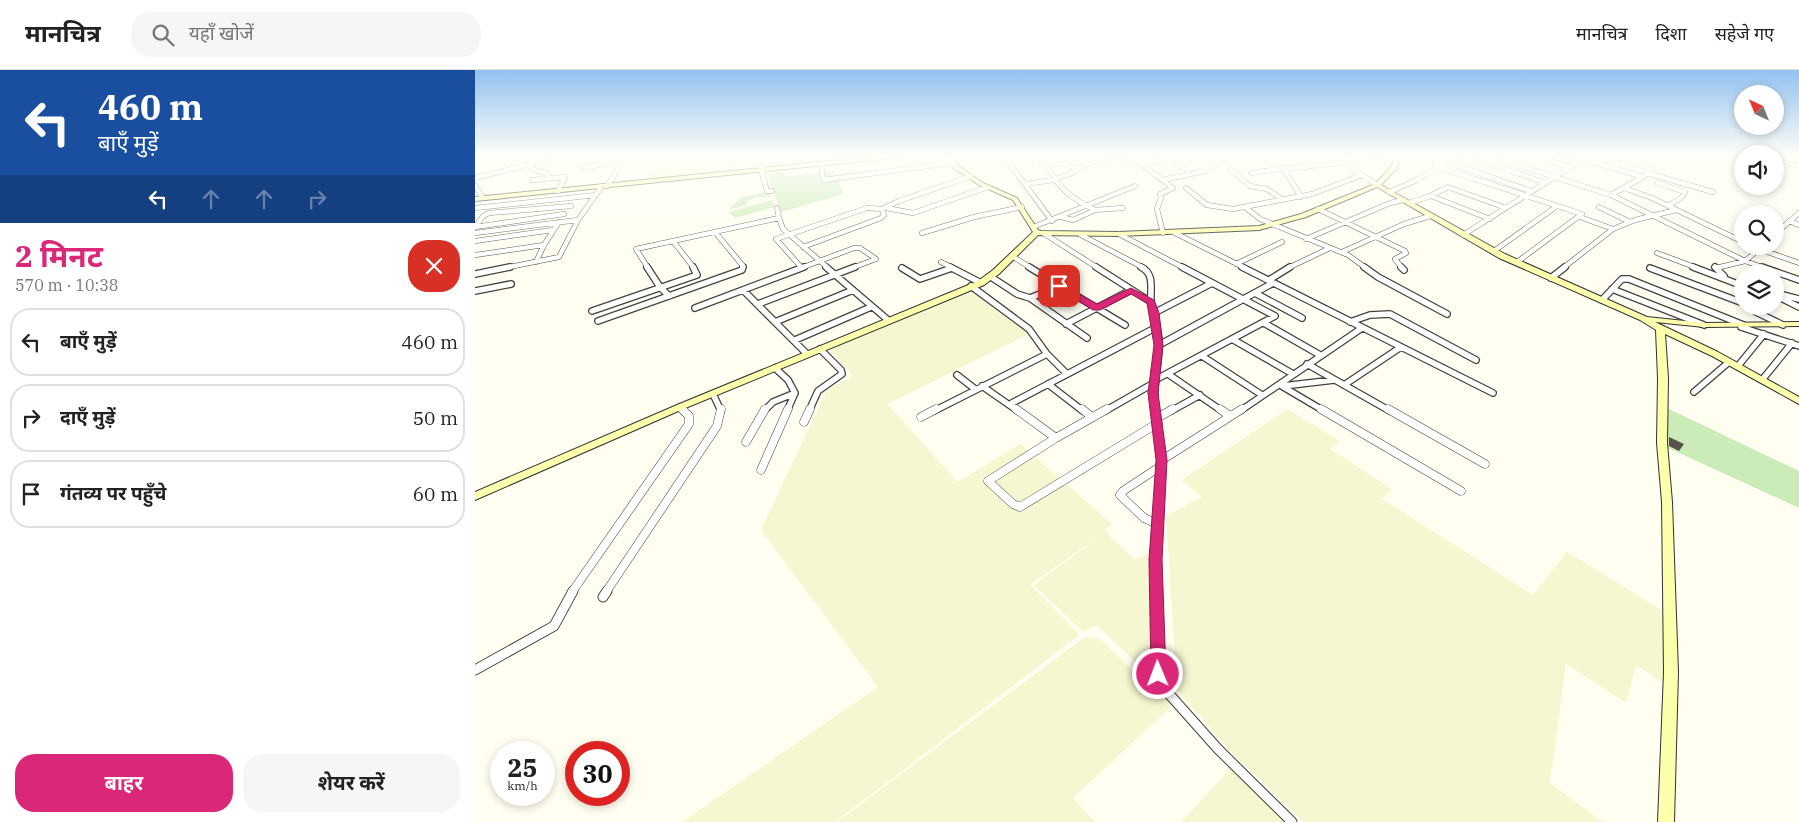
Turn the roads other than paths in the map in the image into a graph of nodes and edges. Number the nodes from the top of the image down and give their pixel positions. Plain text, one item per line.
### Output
1 (478, 191) edge
2 (557, 191) edge
3 (581, 191) edge
4 (599, 191) edge
5 (928, 191) edge
6 (976, 191) edge
7 (999, 191) edge
8 (1030, 191) edge
9 (1063, 191) edge
10 (1121, 191) edge
11 (1166, 191) edge
12 (1190, 191) edge
13 (1270, 191) edge
14 (1297, 191) edge
15 (1322, 191) edge
16 (1362, 191) edge
17 (1440, 191) edge
18 (1459, 191) edge
19 (1510, 191) edge
20 (1531, 191) edge
21 (1597, 191) edge
22 (1619, 191) edge
23 (1632, 191) edge
24 (1682, 191) edge
25 (1710, 191) edge
26 (1389, 192) edge
27 (1713, 192) dead end
28 (596, 195) junction
29 (1301, 196) junction
30 (1431, 196) junction
31 (1525, 196) junction
32 (1611, 196) junction
33 (578, 197) junction
34 (483, 198) junction
35 (475, 199) edge
36 (1282, 199) junction
37 (1406, 201) junction
38 (1084, 205) junction
39 (571, 206) junction
40 (1557, 206) junction
41 (1668, 206) junction
42 (1022, 207) junction
43 (1245, 207) junction
44 (1599, 207) dead end
45 (475, 208) edge
46 (777, 208) dead end
47 (1123, 208) dead end
48 (1506, 208) junction
49 (884, 209) junction
50 (1318, 209) junction
51 (1095, 210) junction
52 (1676, 210) junction
53 (1799, 212) edge
54 (564, 214) junction
55 (1430, 216) junction
56 (1652, 216) junction
57 (1580, 217) junction
58 (779, 218) junction
59 (1061, 218) junction
60 (1490, 219) junction
61 (578, 220) junction
62 (1052, 221) junction
63 (1346, 221) junction
64 (1789, 221) junction
65 (1629, 222) junction
66 (559, 223) junction
67 (1799, 224) edge
68 (1274, 225) junction
69 (476, 226) edge
70 (1784, 226) edge
71 (1613, 229) junction
72 (553, 230) junction
73 (1038, 231) junction
74 (715, 232) junction
75 (1173, 232) junction
76 (475, 233) edge
77 (922, 233) dead end
78 (1163, 233) junction
79 (788, 234) junction
80 (1119, 234) junction
81 (1081, 235) junction
82 (1463, 235) junction
83 (1377, 237) junction
84 (1734, 238) edge
85 (1306, 239) junction
86 (475, 241) edge
87 (673, 241) junction
88 (1281, 242) dead end
89 (544, 245) junction
90 (803, 247) junction
91 (1330, 248) junction
92 (1494, 251) junction
93 (1342, 252) junction
94 (1657, 253) dead end
95 (475, 255) edge
96 (1752, 255) edge
97 (1779, 255) edge
98 (1012, 256) junction
99 (819, 260) junction
100 (1745, 261) junction
101 (536, 262) junction
102 (941, 262) dead end
103 (1517, 262) junction
104 (1799, 263) edge
105 (1236, 264) junction
106 (801, 267) junction
107 (902, 268) dead end
108 (953, 268) junction
109 (1650, 268) dead end
110 (1405, 270) dead end
111 (475, 274) edge
112 (837, 276) junction
113 (991, 277) junction
114 (1551, 278) junction
115 (1799, 280) edge
116 (1271, 281) junction
117 (981, 282) junction
118 (1212, 282) junction
119 (1732, 282) joint
120 (511, 284) dead end
121 (971, 286) junction
122 (1059, 286) junction
123 (660, 287) junction
124 (1612, 289) junction
125 (743, 290) junction
126 (853, 290) junction
127 (1131, 290) junction
128 (475, 291) edge
129 (1255, 293) junction
130 (669, 296) junction
131 (1784, 297) edge
132 (1030, 298) junction
133 (1243, 299) junction
134 (1602, 300) junction
135 (1734, 301) edge
136 (1151, 302) junction
137 (1798, 302) edge
138 (758, 304) junction
139 (871, 306) junction
140 (695, 308) dead end
141 (1097, 308) junction
142 (592, 311) dead end
143 (1154, 313) junction
144 (1447, 314) dead end
145 (1760, 315) edge
146 (1302, 318) dead end
147 (1643, 318) junction
148 (889, 320) junction
149 (598, 321) dead end
150 (775, 322) junction
151 (1350, 322) junction
152 (1264, 323) junction
153 (1066, 324) junction
154 (1799, 324) edge
155 (1125, 325) dead end
156 (1704, 325) junction
157 (1783, 325) junction
158 (1742, 326) junction
159 (1157, 327) junction
160 (1362, 328) junction
161 (1660, 329) junction
162 (1764, 334) junction
163 (1087, 338) dead end
164 (1232, 339) junction
165 (795, 340) junction
166 (1796, 344) edge
167 (1159, 345) junction
168 (1401, 347) junction
169 (820, 349) junction
170 (807, 354) junction
171 (1047, 354) junction
172 (1319, 355) junction
173 (1202, 356) junction
174 (1476, 360) dead end
175 (1307, 364) junction
176 (1734, 364) junction
177 (775, 368) junction
178 (1067, 374) junction
179 (1169, 374) junction
180 (1293, 374) junction
181 (957, 375) dead end
182 (1334, 380) junction
183 (1762, 380) junction
184 (1154, 382) junction
185 (1048, 384) junction
186 (1281, 385) junction
187 (1344, 385) junction
188 (982, 386) junction
189 (975, 389) junction
190 (1694, 392) dead end
191 (795, 393) junction
192 (1493, 393) dead end
193 (713, 394) junction
194 (1201, 395) junction
195 (1262, 395) junction
196 (1799, 402) edge
197 (1011, 404) junction
198 (680, 408) junction
199 (921, 416) dead end
200 (1231, 416) junction
201 (1093, 417) junction
202 (1158, 420) junction
203 (805, 422) dead end
204 (1056, 438) junction
205 (746, 442) dead end
206 (1161, 463) junction
207 (1485, 464) dead end
208 (761, 470) dead end
209 (1461, 491) dead end
210 (475, 496) edge
211 (1158, 524) junction
212 (603, 597) dead end
213 (475, 670) edge
214 (1292, 822) edge
215 (1667, 822) edge

1 - 34 street
2 - 34 street
3 - 33 street
4 - 28 street
5 - 49 street
6 - 49 street
7 - 42 street
8 - 62 street
9 - 38 street
10 - 38 street
11 - 78 street
12 - 43 street
13 - 36 street
14 - 29 street
15 - 29 street
16 - 50 street
17 - 30 street
18 - 48 street
19 - 31 street
20 - 31 street
21 - 32 street
22 - 32 street
23 - 41 street
24 - 41 street
25 - 27 street
26 - 37 street
28 - 33 street
28 - 61 street
29 - 36 street
30 - 37 street
30 - 60 street
31 - 40 street
31 - 48 street
32 - 56 street
33 - 39 street
33 - 45 street
34 - 35 street
36 - 43 street
37 - 55 street
37 - 63 street
38 - 51 street
38 - 59 street
39 - 54 street
39 - 69 street
40 - 57 street
40 - 92 street
41 - 52 street
42 - 73 street
42 - 77 street
43 - 68 street
44 - 65 street
46 - 58 street
47 - 51 street
48 - 60 street
49 - 79 street
49 - 90 street
50 - 63 street
50 - 68 street
51 - 59 street
52 - 56 street
52 - 84 street
53 - 64 street
54 - 66 street
54 - 69 street
55 - 82 street
55 - 83 street
56 - 65 street
56 - 100 street
57 - 71 street
57 - 103 street
58 - 74 street
58 - 79 street
59 - 62 street
60 - 82 street
61 - 66 street
61 - 101 street
62 - 73 street
63 - 83 street
63 - 85 street
64 - 67 street
64 - 70 street
65 - 71 street
66 - 72 street
66 - 76 street
68 - 75 street
68 - 85 street
71 - 114 street
72 - 86 street
72 - 89 street
73 - 81 street
73 - 98 street
73 - 127 street
74 - 87 street
74 - 130 street
75 - 78 street
75 - 105 street
78 - 80 street
79 - 90 street
79 - 106 street
80 - 81 street
80 - 118 street
81 - 136 street
82 - 92 street
83 - 93 street
83 - 110 street
85 - 91 street
87 - 123 street
87 - 123 street
88 - 105 street
89 - 95 street
89 - 101 street
90 - 99 street
91 - 93 street
91 - 116 street
92 - 103 street
93 - 144 street
94 - 119 street
96 - 100 street
97 - 104 street
98 - 113 street
98 - 122 street
99 - 106 street
99 - 112 street
99 - 112 street
100 - 115 street
100 - 119 street
101 - 111 street
102 - 108 street
103 - 114 street
105 - 116 street
106 - 125 street
107 - 108 street
108 - 117 street
109 - 135 street
112 - 126 street
112 - 138 street
113 - 117 street
113 - 132 street
114 - 134 street
116 - 129 street
116 - 151 street
117 - 121 street
118 - 133 street
118 - 143 street
120 - 128 street
121 - 148 street
121 - 171 street
122 - 132 street
122 - 141 street
123 - 130 street
123 - 142 street
124 - 134 street
124 - 156 street
124 - 158 street
125 - 138 street
125 - 140 street
126 - 139 street
126 - 150 street
127 - 136 street
127 - 141 street
129 - 133 street
129 - 146 street
130 - 149 street
131 - 137 street
132 - 153 street
133 - 152 street
133 - 167 street
134 - 147 street
136 - 143 street
138 - 150 street
139 - 148 street
139 - 165 street
141 - 153 street
141 - 155 street
143 - 159 street
145 - 157 street
147 - 156 street
147 - 161 street
148 - 169 street
150 - 165 street
151 - 160 street
151 - 174 street
152 - 164 street
152 - 172 street
153 - 163 street
154 - 157 street
156 - 158 street
157 - 158 street
158 - 162 street
159 - 167 street
159 - 178 street
160 - 168 street
160 - 172 street
161 - 176 street
161 - 215 street
162 - 166 street
162 - 176 street
164 - 173 street
164 - 180 street
165 - 170 street
166 - 183 street
167 - 184 street
168 - 187 street
168 - 192 street
169 - 170 street
169 - 203 street
170 - 177 street
171 - 178 street
171 - 188 street
172 - 175 street
173 - 179 street
173 - 195 street
175 - 180 street
175 - 182 street
176 - 183 street
176 - 190 street
177 - 191 street
177 - 193 street
178 - 185 street
179 - 184 street
179 - 194 street
180 - 186 street
181 - 189 street
182 - 186 street
182 - 187 street
183 - 196 street
184 - 201 street
184 - 202 street
185 - 197 street
185 - 201 street
186 - 195 street
186 - 209 street
187 - 207 street
188 - 189 street
188 - 197 street
189 - 199 street
191 - 205 street
191 - 208 street
193 - 198 street
193 - 212 street
194 - 200 street
194 - 202 street
195 - 200 street
197 - 204 street
198 - 210 street
198 - 213 street
200 - 206 street
201 - 204 street
202 - 204 street
202 - 206 street
206 - 211 street
206 - 211 street
211 - 214 street

